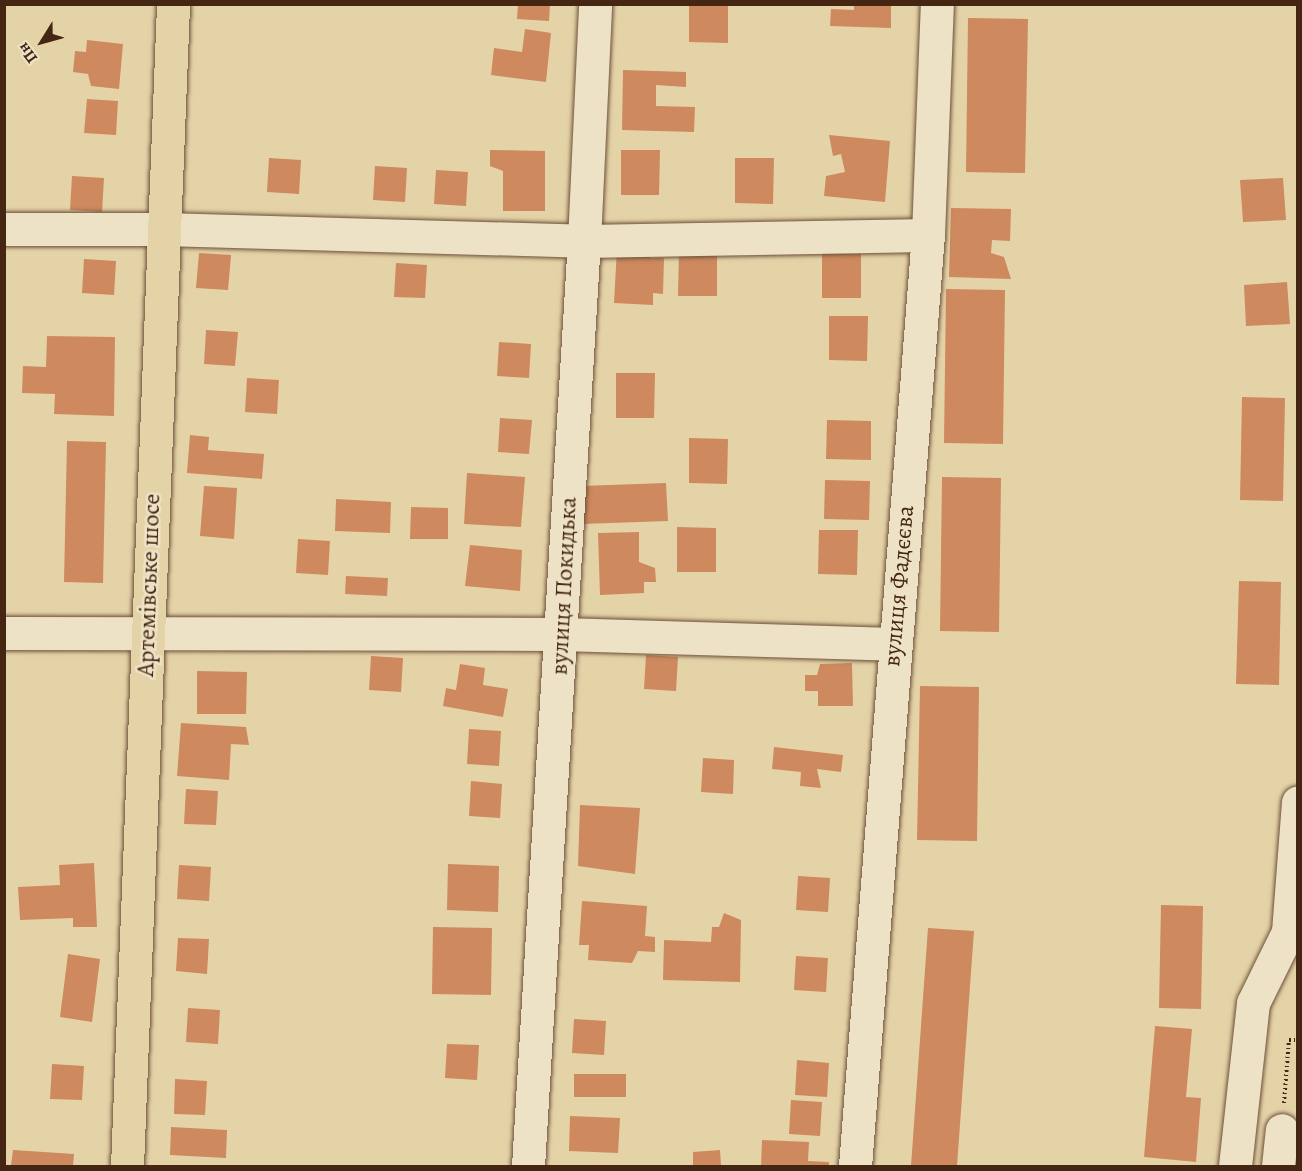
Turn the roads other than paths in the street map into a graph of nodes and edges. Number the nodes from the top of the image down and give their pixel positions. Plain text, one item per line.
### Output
1 (173, 4) edge
2 (595, 4) edge
3 (937, 4) edge
4 (4, 229) edge
5 (163, 229) junction
6 (928, 235) junction
7 (584, 241) junction
8 (147, 632) junction
9 (4, 633) edge
10 (561, 634) junction
11 (894, 644) junction
12 (1298, 802) edge
13 (1282, 1130) road end
14 (127, 1167) edge
15 (528, 1167) edge
16 (855, 1167) edge
17 (1236, 1167) edge
18 (1278, 1167) edge

1 - 5 main road, Артемівське шосе
2 - 7 street, вулиця Покидька
3 - 6 street, вулиця Фадєєва
4 - 5 street
5 - 7 street
5 - 8 main road, Артемівське шосе
6 - 7 street
6 - 11 street, вулиця Фадєєва
7 - 10 street, вулиця Покидька
8 - 9 street
8 - 10 street
8 - 14 main road, Артемівське шосе
10 - 11 street
10 - 15 street, вулиця Покидька
11 - 16 street, вулиця Фадєєва
12 - 17 street
13 - 18 street

